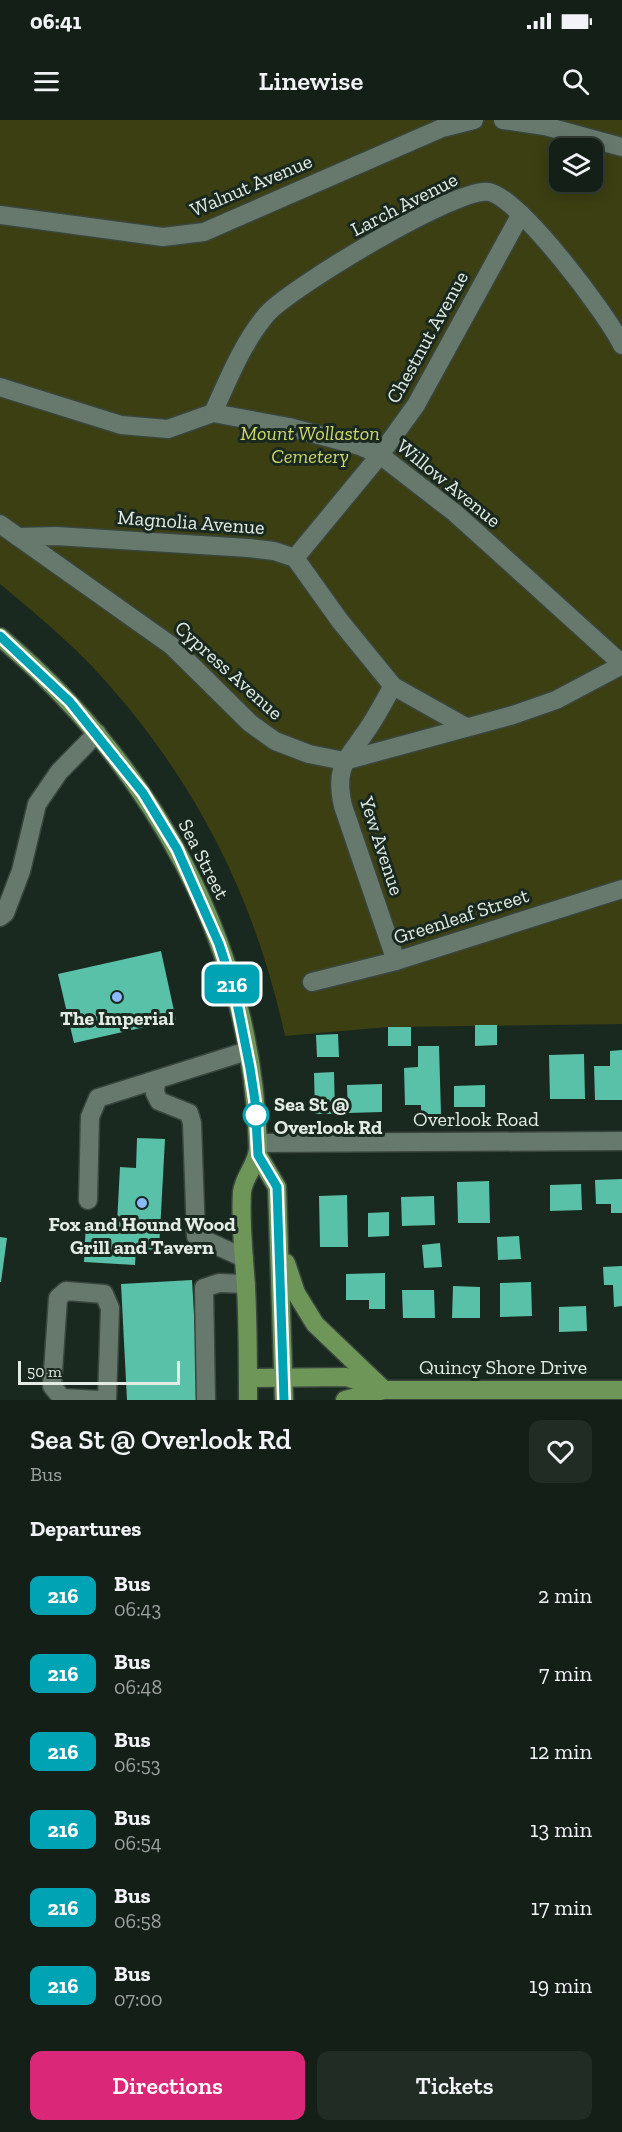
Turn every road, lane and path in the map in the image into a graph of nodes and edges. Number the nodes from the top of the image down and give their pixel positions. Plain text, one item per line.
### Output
1 (474, 120) edge
2 (503, 120) edge
3 (622, 147) edge
4 (521, 214) junction
5 (0, 215) edge
6 (622, 345) edge
7 (0, 387) edge
8 (213, 413) junction
9 (380, 456) junction
10 (0, 524) edge
11 (18, 537) junction
12 (295, 558) junction
13 (0, 636) edge
14 (622, 664) edge
15 (393, 686) junction
16 (466, 727) junction
17 (97, 733) junction
18 (344, 761) junction
19 (622, 889) edge
20 (0, 917) edge
21 (396, 961) junction
22 (312, 982) dead end
23 (247, 1051) junction
24 (156, 1080) junction
25 (622, 1141) edge
26 (258, 1149) junction
27 (88, 1200) dead end
28 (281, 1250) junction
29 (244, 1258) junction
30 (246, 1284) junction
31 (248, 1378) junction
32 (282, 1378) junction
33 (384, 1390) junction
34 (622, 1390) edge
35 (518, 1394) edge
36 (99, 1400) edge
37 (106, 1400) edge
38 (206, 1400) edge
39 (248, 1400) edge
40 (284, 1400) edge
41 (345, 1400) edge
42 (365, 1400) edge

1 - 5 street, Walnut Avenue
2 - 3 street
4 - 6 street, Larch Avenue
4 - 8 street, Larch Avenue
4 - 9 street, Chestnut Avenue
7 - 8 street
8 - 9 street, Willow Avenue
9 - 12 street, Chestnut Avenue
9 - 14 street, Willow Avenue
10 - 11 street, Cypress Avenue
11 - 12 street, Magnolia Avenue
11 - 18 street, Cypress Avenue
12 - 15 street
13 - 17 main road, Sea Street
14 - 16 street, Cypress Avenue
15 - 16 street
15 - 18 street
16 - 18 street, Cypress Avenue
17 - 20 street
17 - 23 main road, Sea Street
18 - 21 street, Yew Avenue
19 - 21 street, Greenleaf Street
21 - 22 street, Greenleaf Street
23 - 24 street
23 - 26 main road, Sea Street
24 - 27 street
24 - 29 street
25 - 26 street, Overlook Road
26 - 28 main road, Sea Street
26 - 29 main road, Sea Street
28 - 32 main road, Sea Street
28 - 33 main road
29 - 30 main road, Sea Street
30 - 31 main road, Sea Street
30 - 38 street
31 - 32 main road, Quincy Shore Drive
31 - 39 main road, Sea Street
32 - 33 main road, Quincy Shore Drive
32 - 40 main road, Sea Street
33 - 35 main road, Quincy Shore Drive
33 - 41 main road, Quincy Shore Drive
33 - 42 main road
34 - 35 main road, Quincy Shore Drive
36 - 37 street

